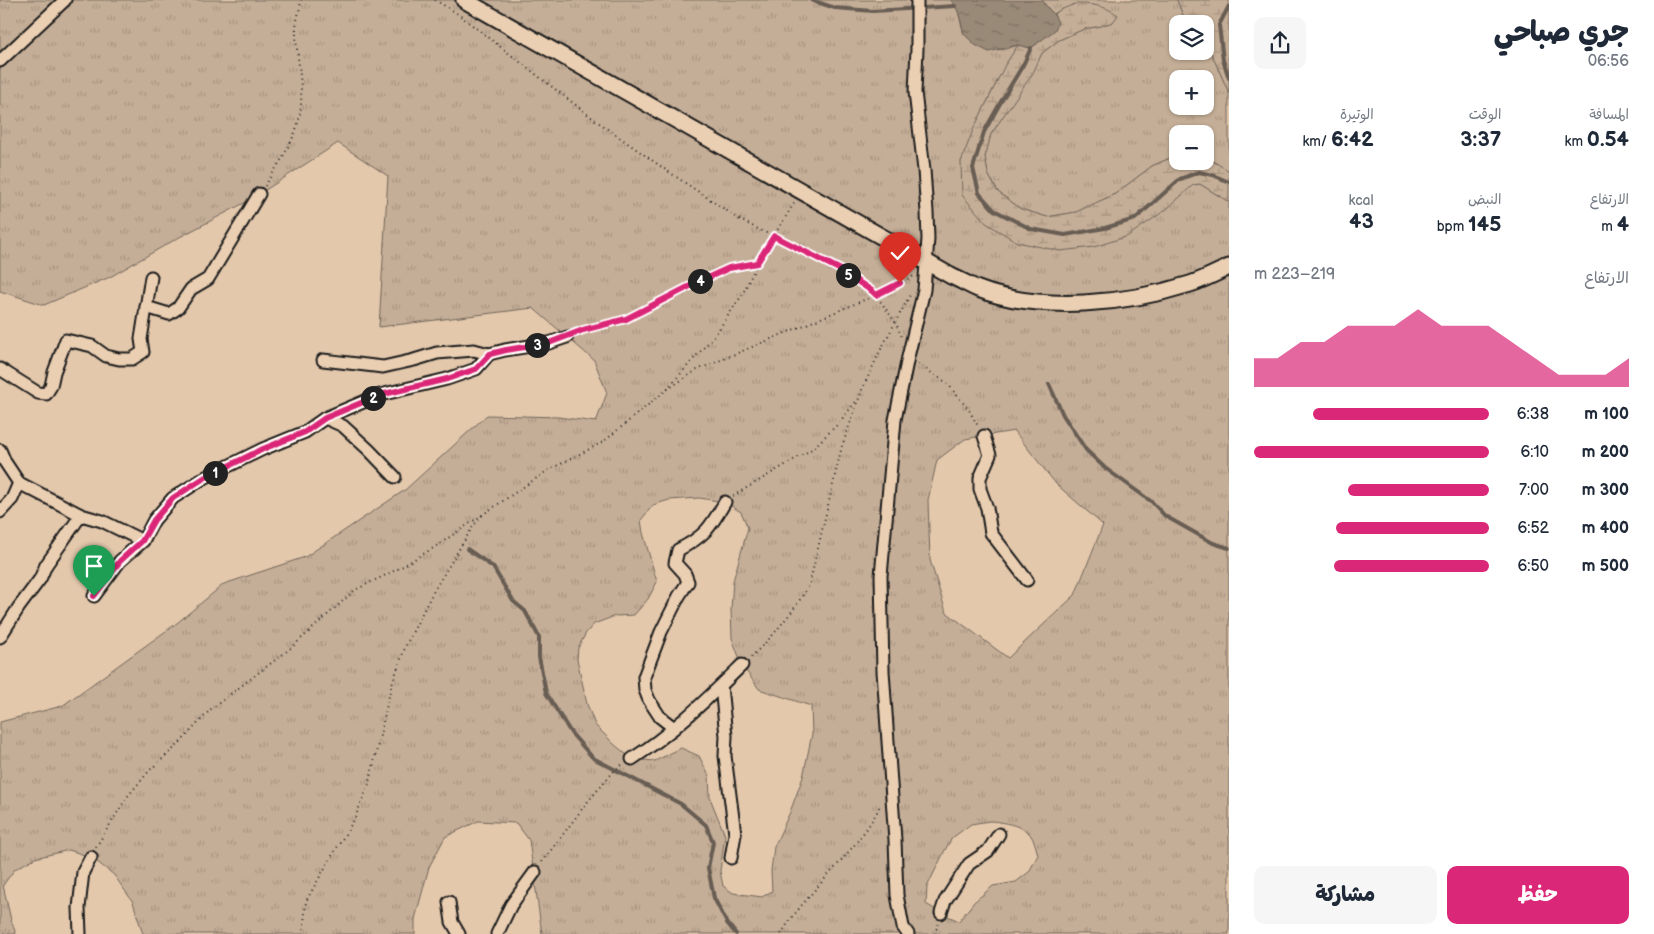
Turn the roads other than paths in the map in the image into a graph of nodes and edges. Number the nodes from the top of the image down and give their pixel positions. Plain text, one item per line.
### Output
1 (65, 0) edge
2 (464, 0) edge
3 (917, 0) edge
4 (0, 62) edge
5 (259, 194) road end
6 (926, 266) junction
7 (1229, 267) edge
8 (151, 277) dead end
9 (146, 307) junction
10 (567, 337) road end
11 (490, 354) junction
12 (323, 360) dead end
13 (0, 369) edge
14 (325, 418) junction
15 (984, 436) road end
16 (0, 450) edge
17 (395, 478) dead end
18 (20, 484) junction
19 (725, 502) road end
20 (0, 512) edge
21 (81, 515) junction
22 (142, 541) junction
23 (1027, 580) dead end
24 (94, 596) dead end
25 (0, 637) edge
26 (742, 665) road end
27 (721, 686) junction
28 (674, 728) junction
29 (632, 759) road end
30 (999, 834) dead end
31 (90, 857) road end
32 (731, 858) dead end
33 (535, 872) road end
34 (449, 902) dead end
35 (941, 913) dead end
36 (80, 934) edge
37 (459, 934) edge
38 (497, 934) edge
39 (908, 934) edge

1 - 4 street
2 - 6 main road
3 - 6 street
5 - 9 street
6 - 7 main road
6 - 39 street
8 - 9 street
9 - 13 street
10 - 11 street
11 - 12 street
11 - 14 street
14 - 17 street
14 - 22 street
15 - 23 street
16 - 18 street
18 - 20 street
18 - 21 street
19 - 28 street
21 - 22 street
21 - 25 street
22 - 24 street
26 - 27 street
27 - 28 street
27 - 32 street
28 - 29 street
30 - 35 street
31 - 36 street
33 - 38 street
34 - 37 street

